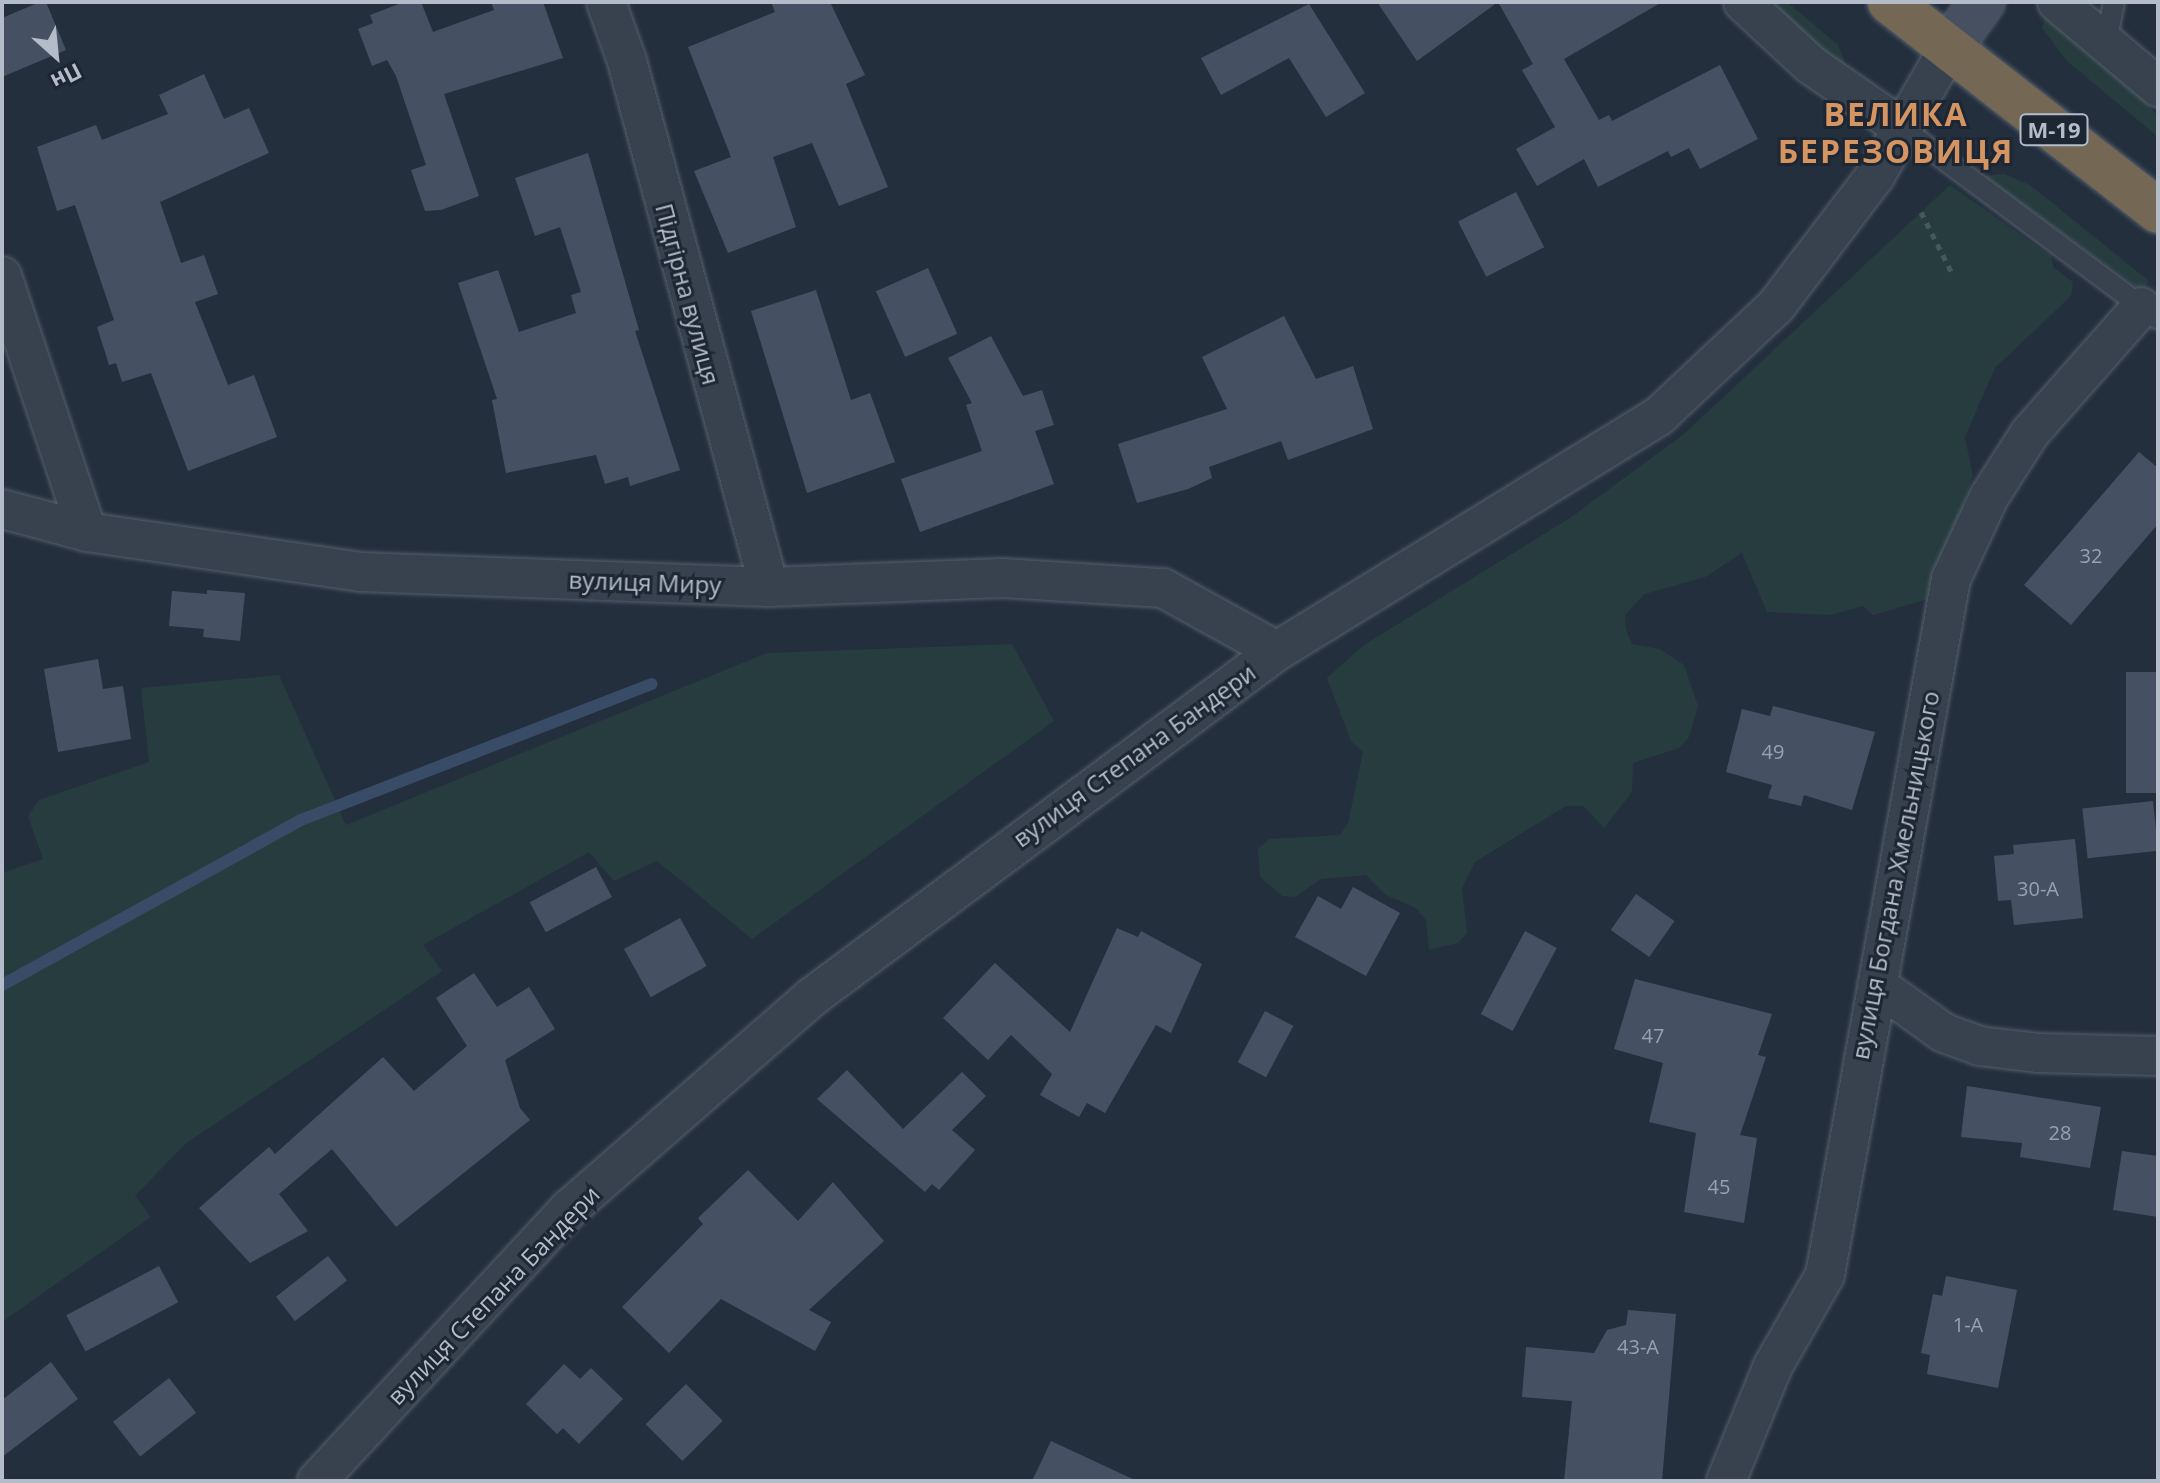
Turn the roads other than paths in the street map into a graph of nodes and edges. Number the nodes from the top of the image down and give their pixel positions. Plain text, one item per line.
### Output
1 (606, 2) edge
2 (1743, 2) edge
3 (1890, 2) edge
4 (1982, 2) edge
5 (2057, 2) edge
6 (2114, 2) edge
7 (2106, 43) junction
8 (1949, 48) junction
9 (2158, 87) edge
10 (1902, 128) junction
11 (2158, 211) edge
12 (2, 276) edge
13 (2149, 313) edge
14 (2, 509) edge
15 (87, 532) junction
16 (769, 587) junction
17 (1277, 651) junction
18 (1877, 985) junction
19 (2158, 1056) edge
20 (317, 1481) edge
21 (1726, 1481) edge

1 - 16 street, Підгірна вулиця
2 - 10 street
3 - 8 highway, М-19
4 - 8 street
5 - 7 street
6 - 7 lane
7 - 9 street
8 - 10 street, вулиця Степана Бандери
8 - 11 highway, М-19
10 - 13 lane
10 - 17 street, вулиця Степана Бандери
12 - 15 street
13 - 18 street, вулиця Богдана Хмельницького
14 - 15 street, вулиця Миру
15 - 16 street, вулиця Миру
16 - 17 street, вулиця Миру
17 - 20 street, вулиця Степана Бандери
18 - 19 street
18 - 21 street, вулиця Богдана Хмельницького

